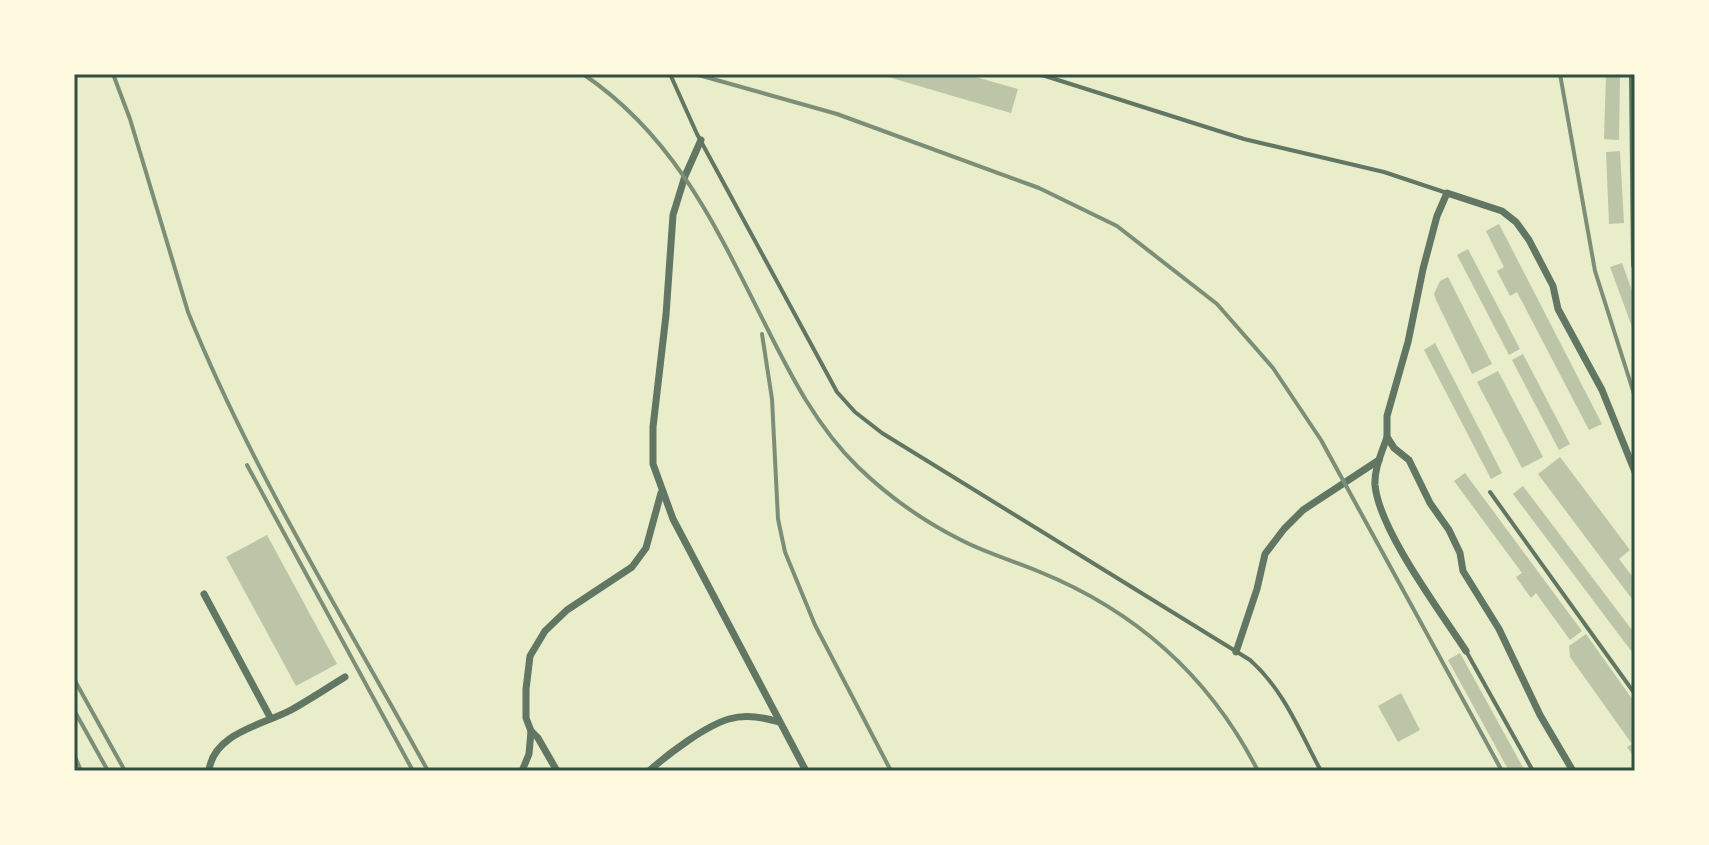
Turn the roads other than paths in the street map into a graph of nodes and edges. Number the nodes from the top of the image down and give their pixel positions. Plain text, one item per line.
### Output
1 (670, 74) edge
2 (1039, 74) edge
3 (1631, 74) edge
4 (701, 140) junction
5 (1447, 193) junction
6 (1635, 271) edge
7 (1387, 437) junction
8 (1379, 460) junction
9 (1635, 472) edge
10 (661, 490) junction
11 (1490, 492) dead end
12 (204, 594) dead end
13 (1466, 651) joint
14 (1236, 652) junction
15 (345, 677) dead end
16 (1635, 694) edge
17 (270, 717) junction
18 (779, 722) junction
19 (531, 731) junction
20 (209, 771) edge
21 (522, 771) edge
22 (557, 771) edge
23 (649, 771) edge
24 (806, 771) edge
25 (1321, 771) edge
26 (1533, 771) edge
27 (1573, 771) edge

1 - 4 lane
2 - 5 lane
3 - 6 lane
4 - 10 street
4 - 14 lane
5 - 7 street
5 - 9 street
7 - 8 street
7 - 27 street
8 - 13 street
8 - 14 street
10 - 18 street
10 - 19 street
11 - 16 lane
12 - 17 street
13 - 26 lane
14 - 25 lane
15 - 17 street
17 - 20 street
18 - 23 street
18 - 24 street
19 - 21 street
19 - 22 street

